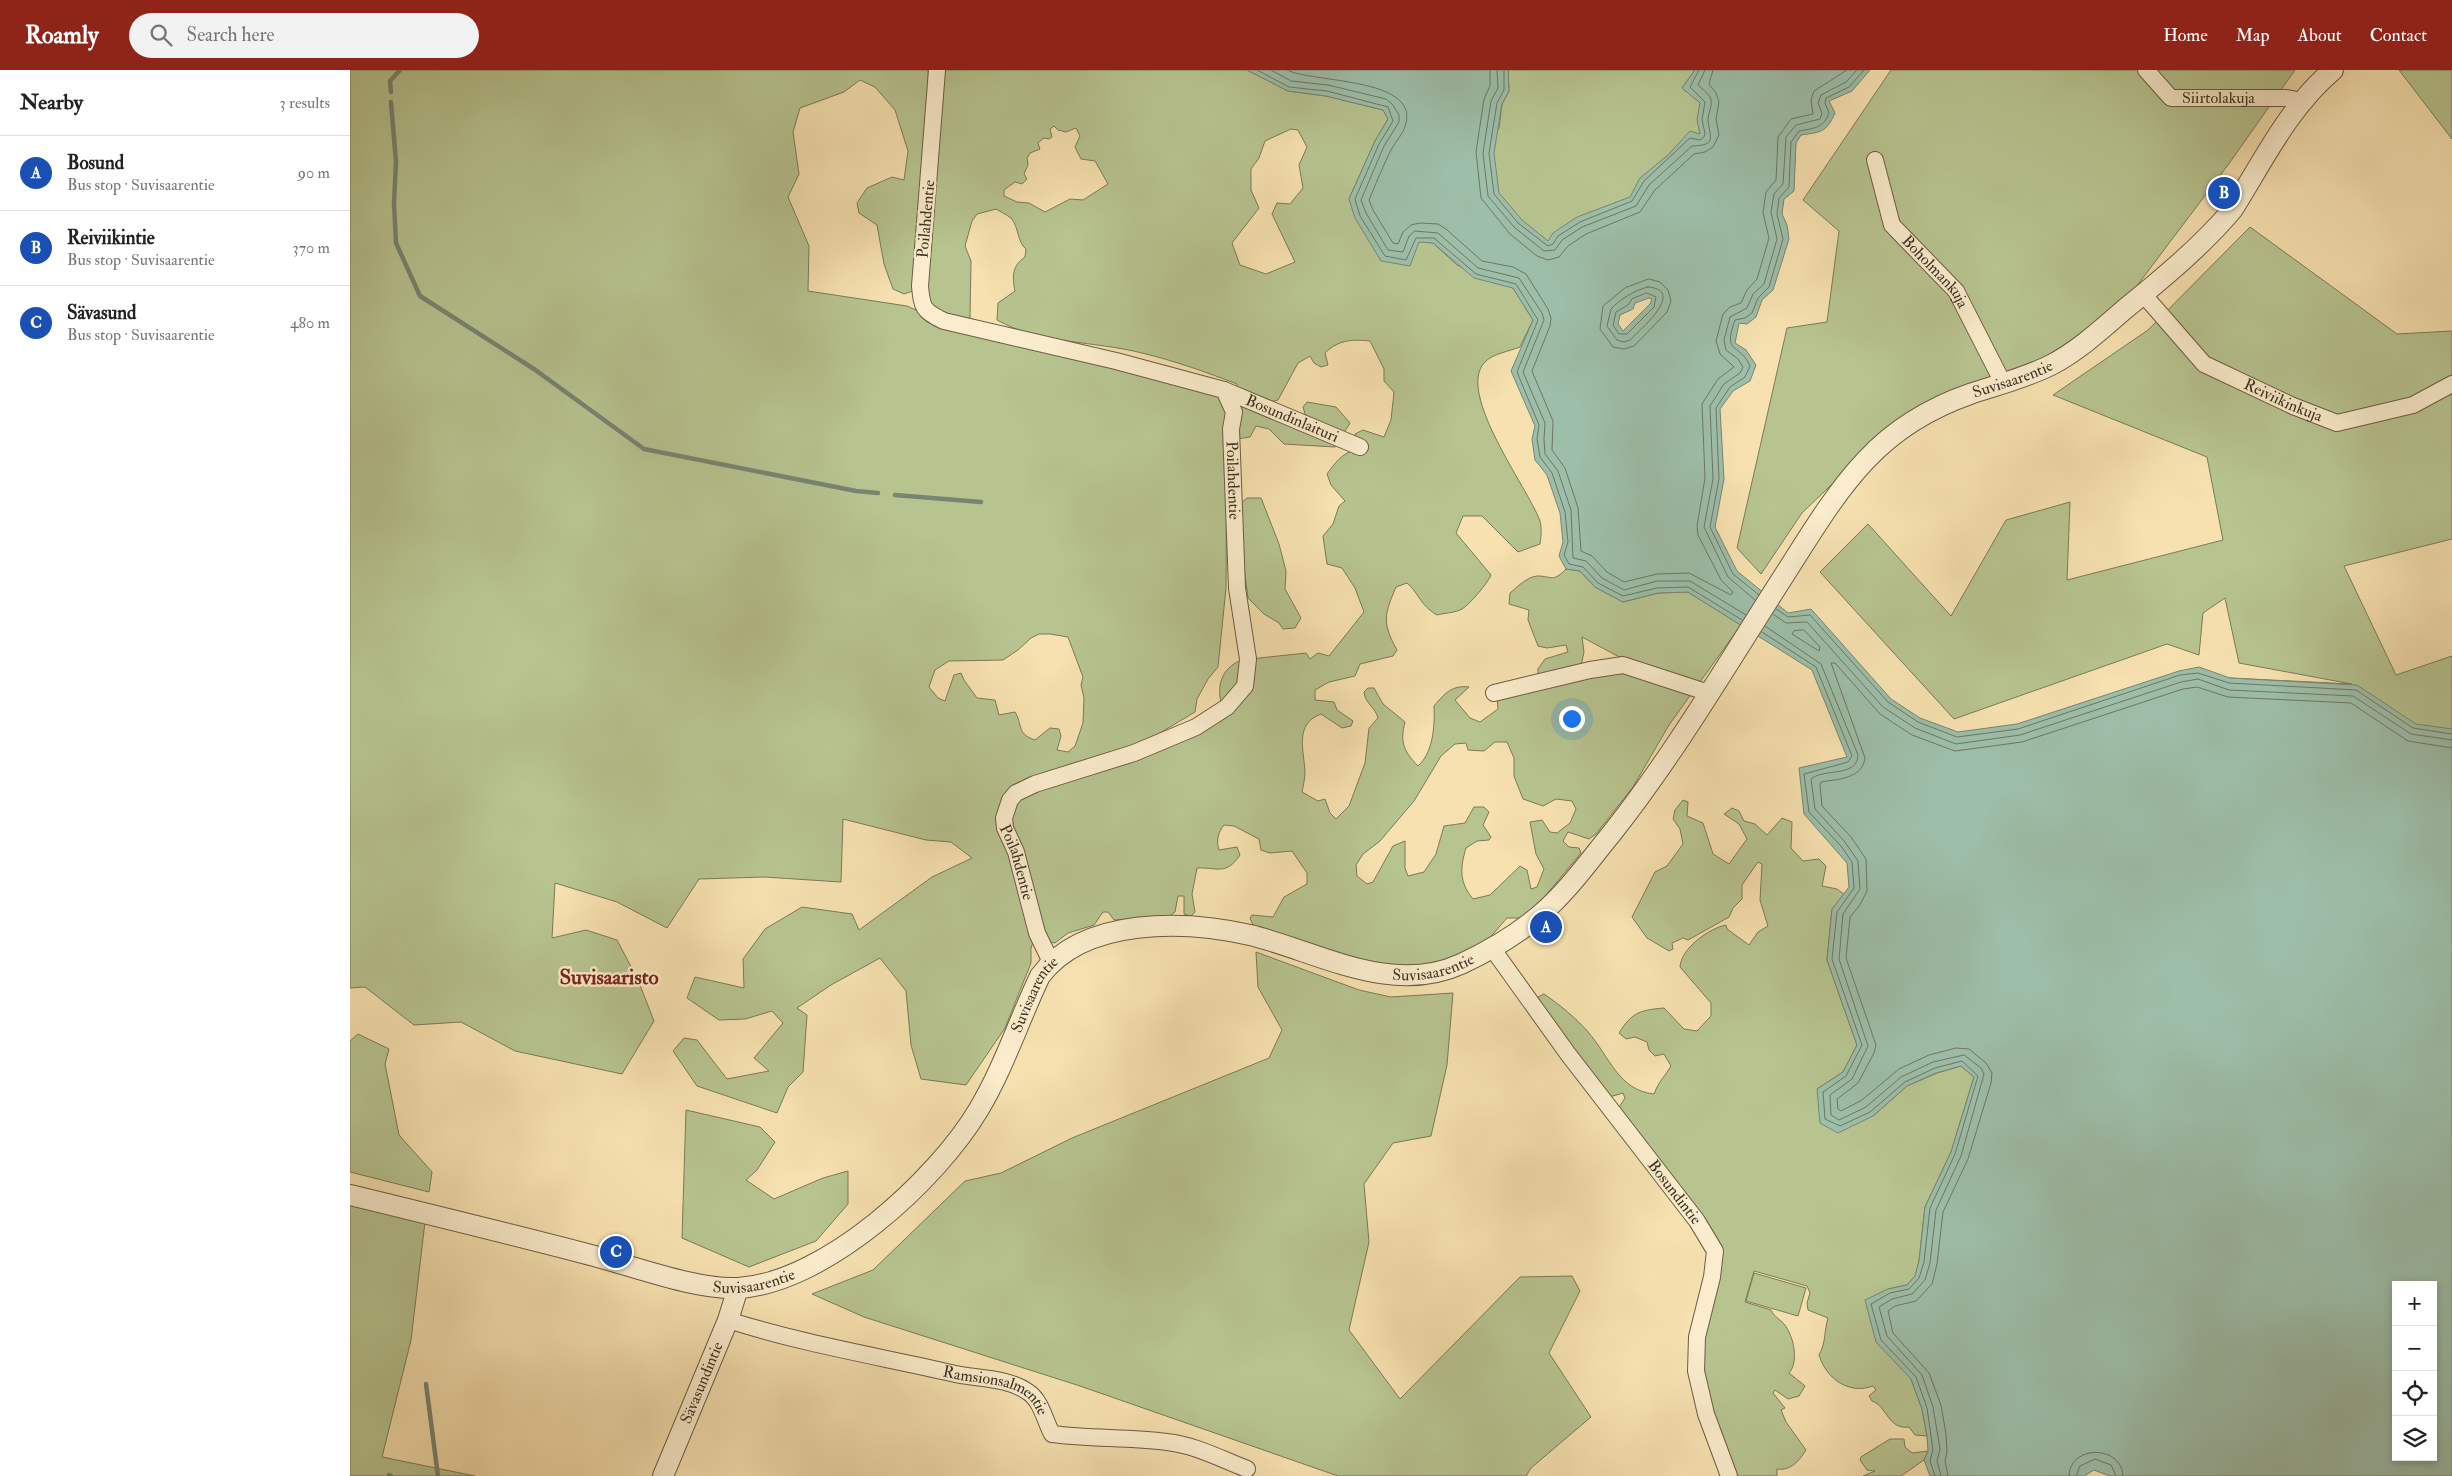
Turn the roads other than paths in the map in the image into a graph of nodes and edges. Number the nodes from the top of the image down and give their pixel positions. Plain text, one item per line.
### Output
1 (937, 70) edge
2 (2146, 70) edge
3 (2333, 70) edge
4 (2303, 102) junction
5 (1875, 160) dead end
6 (2143, 294) junction
7 (2003, 383) junction
8 (2452, 384) edge
9 (1224, 390) junction
10 (1360, 447) dead end
11 (1494, 693) dead end
12 (1709, 693) junction
13 (1492, 948) junction
14 (1051, 962) junction
15 (350, 1195) edge
16 (738, 1288) junction
17 (728, 1320) junction
18 (1247, 1469) dead end
19 (662, 1476) edge
20 (1729, 1476) edge

1 - 9 street, Poilahdentie
2 - 4 street, Siirtolakuja
3 - 4 street, Suvisaarentie
4 - 6 street, Suvisaarentie
5 - 7 street, Boholmankuja
6 - 7 street, Suvisaarentie
6 - 8 street, Reiviikinkuja
7 - 12 street, Suvisaarentie
9 - 10 street, Bosundinlaituri
9 - 14 street, Poilahdentie
11 - 12 street
12 - 13 street, Suvisaarentie
13 - 14 street, Suvisaarentie
13 - 20 street, Bosundintie
14 - 16 street, Suvisaarentie
15 - 16 street, Suvisaarentie
16 - 17 street, Sävasundintie
17 - 18 street, Ramsionsalmentie
17 - 19 street, Sävasundintie

